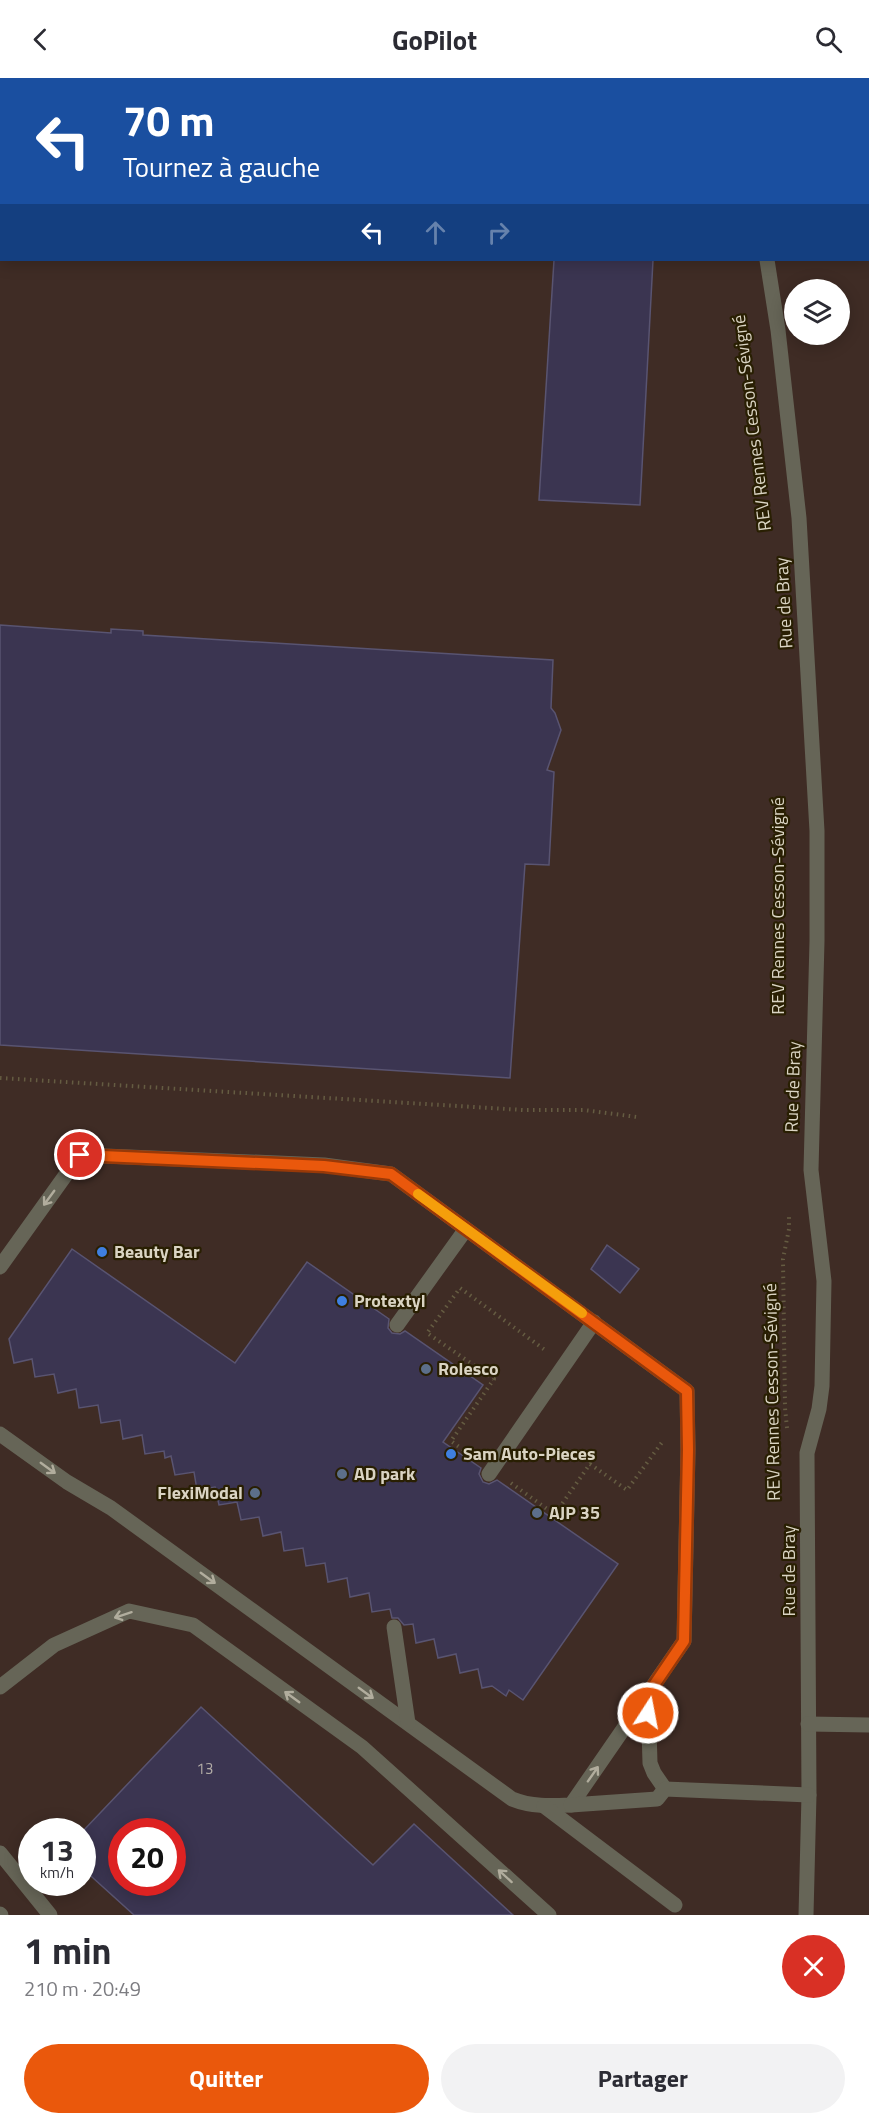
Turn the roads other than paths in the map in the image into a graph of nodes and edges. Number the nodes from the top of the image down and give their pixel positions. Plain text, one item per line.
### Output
1 (767, 261) edge
2 (466, 1229) junction
3 (0, 1267) edge
4 (594, 1322) junction
5 (397, 1325) dead end
6 (0, 1434) edge
7 (490, 1472) road end
8 (394, 1627) dead end
9 (0, 1687) edge
10 (648, 1694) junction
11 (408, 1723) junction
12 (808, 1724) junction
13 (869, 1725) edge
14 (665, 1789) junction
15 (809, 1795) junction
16 (571, 1805) junction
17 (544, 1806) junction
18 (0, 1853) edge
19 (675, 1905) dead end
20 (50, 1915) edge
21 (549, 1915) edge
22 (806, 1915) edge

1 - 12 street, Rue de Bray
2 -> 3 street
2 - 4 street
2 - 5 street
4 - 7 street
4 - 10 street
6 -> 11 street
8 - 11 street
21 -> 9 street
10 - 14 street
16 -> 10 street
11 - 17 street
12 - 13 street
12 - 15 street, Rue de Bray
14 - 15 street
14 - 16 street
15 - 22 street, Rue de Bray
16 - 17 street
17 - 19 street
18 - 20 street

